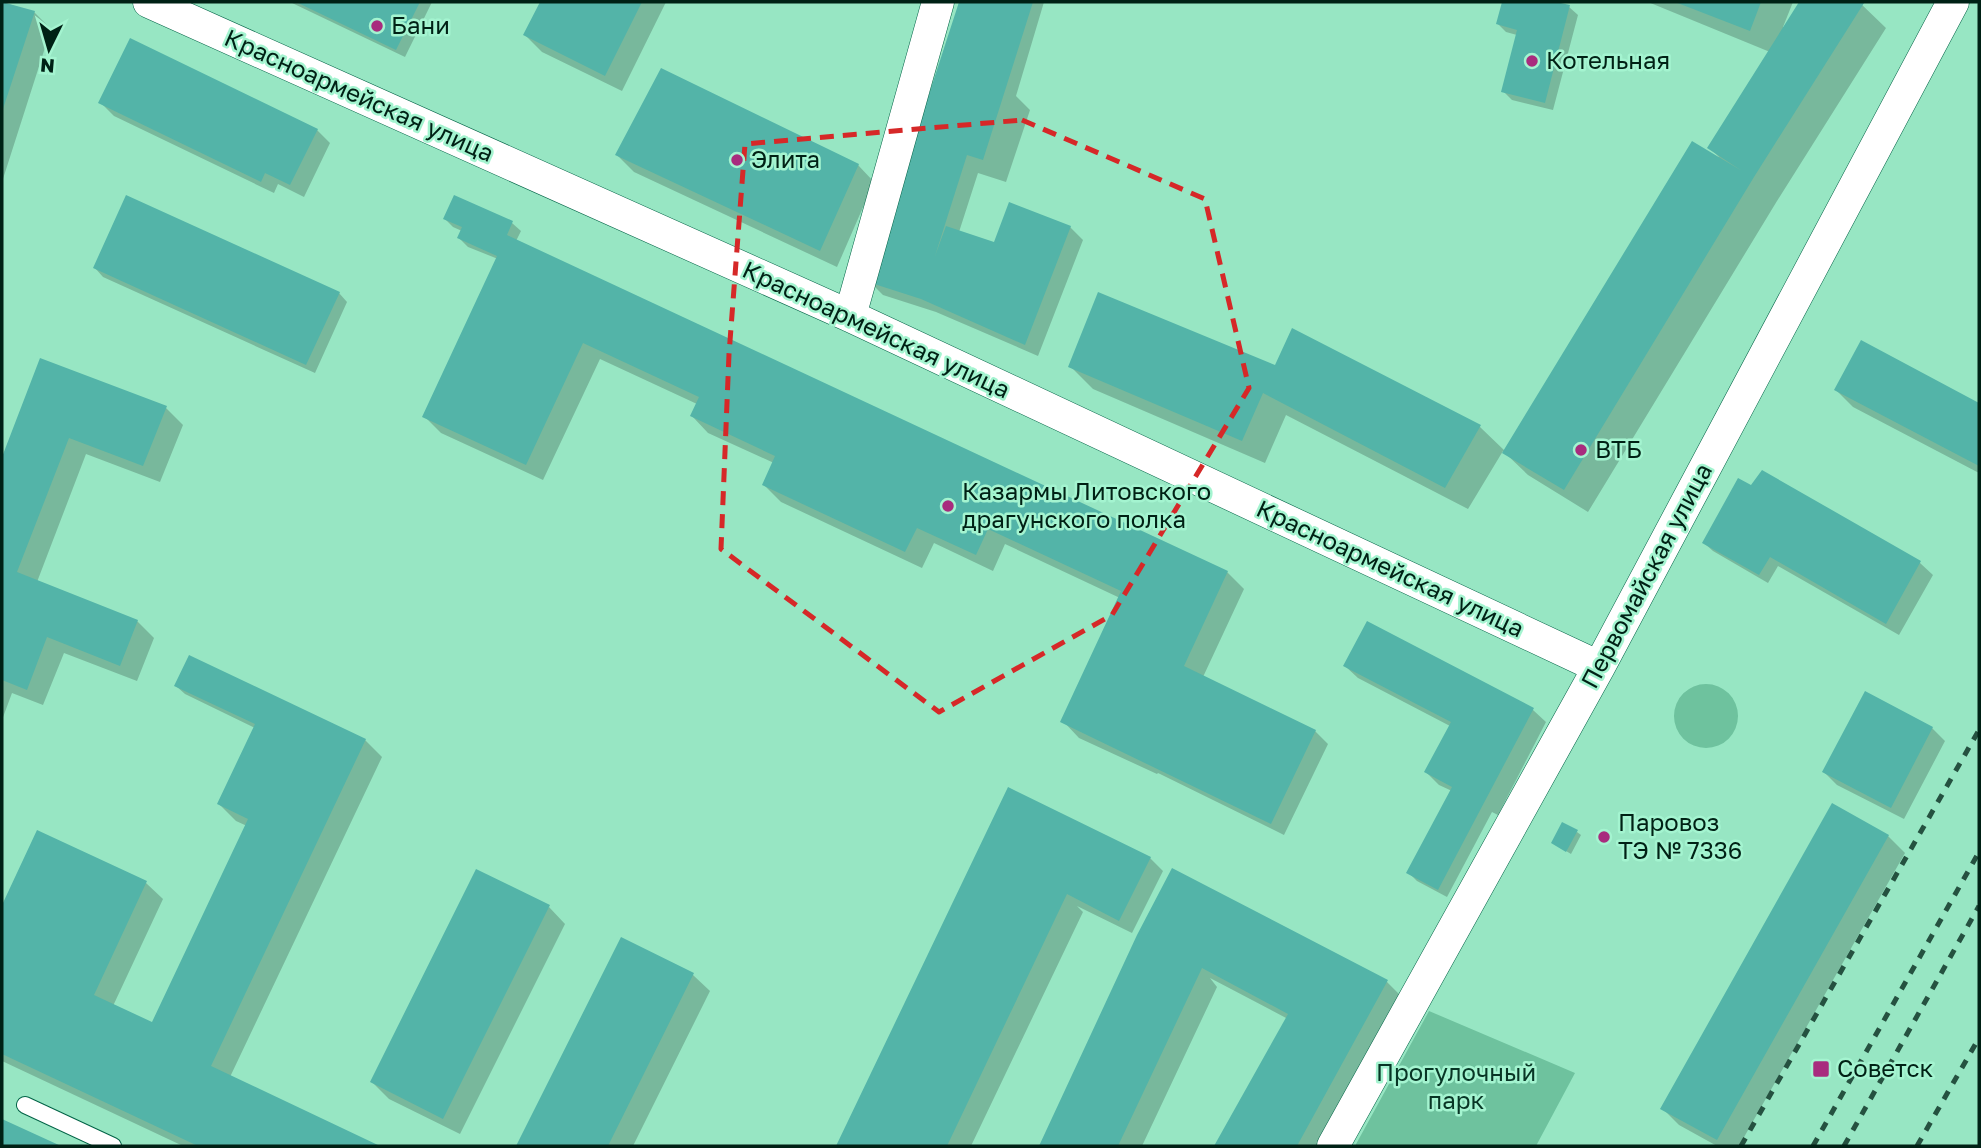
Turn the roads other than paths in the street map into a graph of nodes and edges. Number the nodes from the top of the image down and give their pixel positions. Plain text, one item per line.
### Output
1 (149, 2) edge
2 (938, 2) edge
3 (1945, 4) edge
4 (850, 316) junction
5 (1599, 667) junction
6 (25, 1105) dead end
7 (113, 1146) edge
8 (1333, 1146) edge

1 - 4 street, Красноармейская улица
2 - 4 street
3 - 5 street, Первомайская улица
4 - 5 street, Красноармейская улица
5 - 8 street, Первомайская улица
6 - 7 lane

